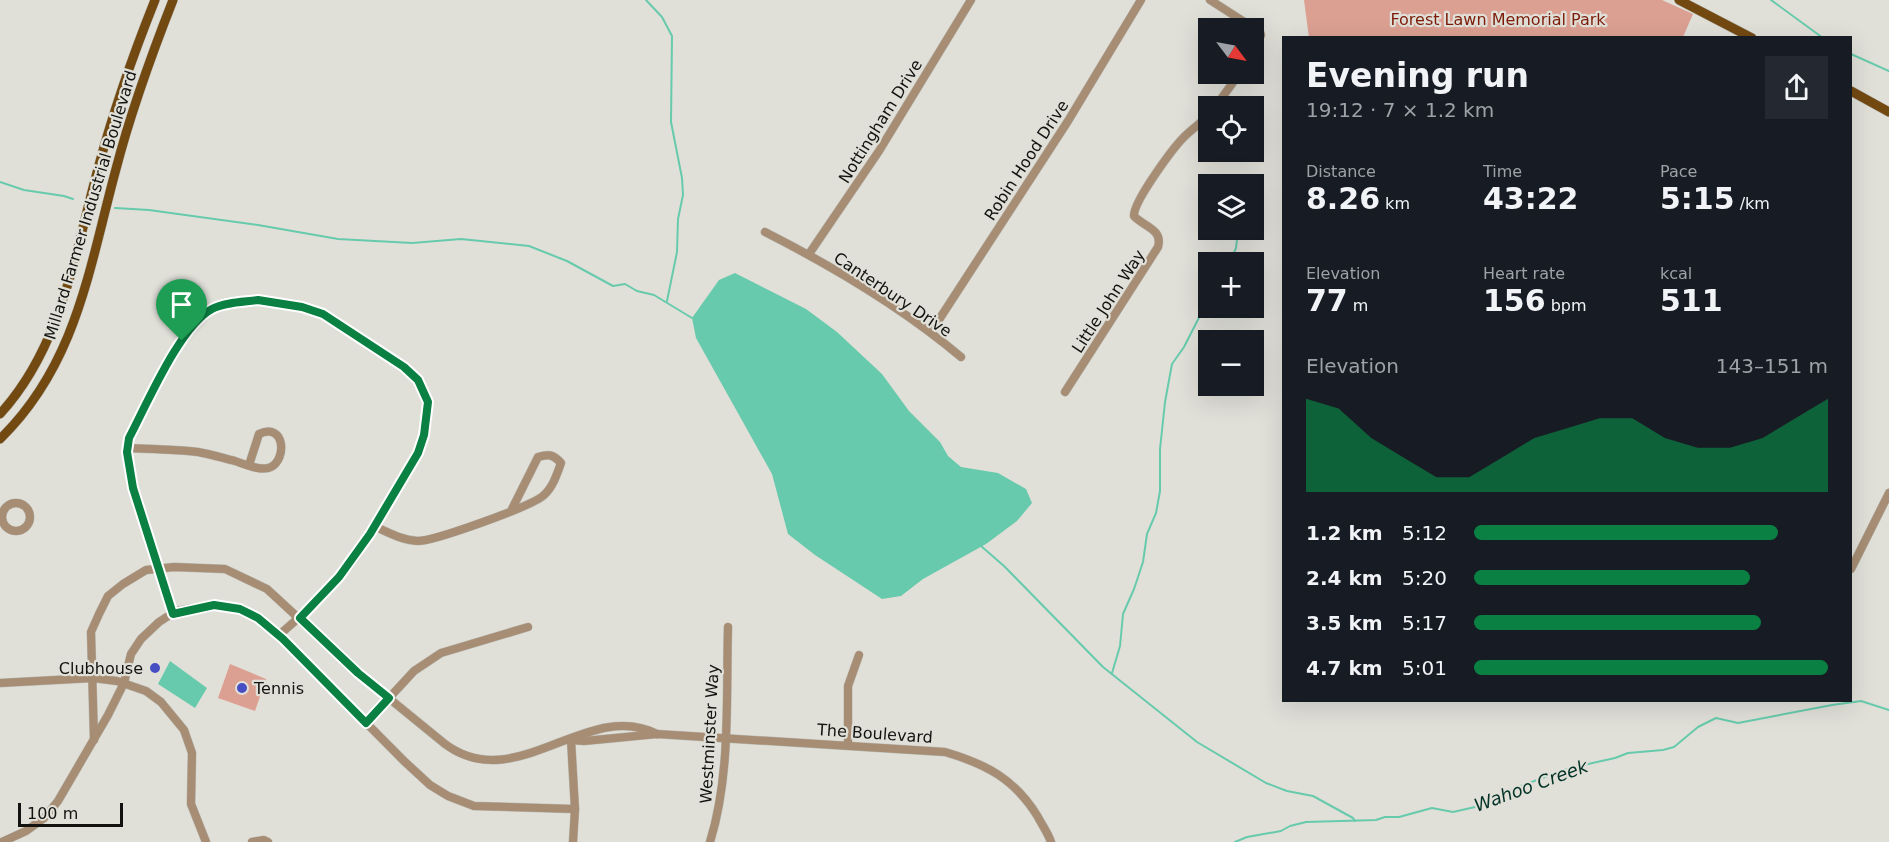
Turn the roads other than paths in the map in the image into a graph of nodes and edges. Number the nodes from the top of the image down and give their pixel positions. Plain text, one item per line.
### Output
1 (155, 0) edge
2 (173, 0) edge
3 (972, 0) edge
4 (1141, 0) edge
5 (1210, 0) edge
6 (1679, 0) edge
7 (1238, 18) edge
8 (1748, 36) edge
9 (1852, 93) edge
10 (1889, 112) edge
11 (1198, 124) edge
12 (765, 232) dead end
13 (809, 254) junction
14 (931, 332) junction
15 (961, 357) dead end
16 (1065, 392) dead end
17 (0, 414) edge
18 (0, 439) edge
19 (128, 448) junction
20 (249, 465) junction
21 (1889, 493) edge
22 (511, 511) junction
23 (375, 526) junction
24 (1852, 567) edge
25 (159, 568) junction
26 (173, 614) junction
27 (300, 618) junction
28 (528, 627) dead end
29 (728, 627) dead end
30 (278, 636) junction
31 (859, 655) dead end
32 (93, 678) junction
33 (0, 683) edge
34 (124, 683) junction
35 (389, 698) junction
36 (366, 723) junction
37 (725, 738) junction
38 (94, 740) junction
39 (571, 740) junction
40 (848, 745) junction
41 (575, 809) junction
42 (3, 842) edge
43 (206, 842) edge
44 (252, 842) edge
45 (268, 842) edge
46 (573, 842) edge
47 (710, 842) edge
48 (1051, 842) edge

1 - 17 main road, Millard Farmer Industrial Boulevard
2 - 18 main road, Millard Farmer Industrial Boulevard
3 - 13 street, Nottingham Drive
4 - 14 street, Robin Hood Drive
5 - 7 street
6 - 8 main road
9 - 10 main road
11 - 16 street, Little John Way
12 - 13 street, Canterbury Drive
13 - 14 street, Canterbury Drive
14 - 15 street, Canterbury Drive
19 - 20 street
19 - 23 street
19 - 25 street
20 - 20 street
21 - 24 street
22 - 22 street
22 - 23 street
23 - 27 street
25 - 26 street
25 - 27 street, The Boulevard
25 - 32 street, The Boulevard
26 - 30 street
26 - 34 street
27 - 30 street
27 - 35 street, The Boulevard
28 - 35 street
29 - 37 street, Westminster Way
30 - 36 street
31 - 40 street
32 - 33 street
32 - 34 street
32 - 38 street, The Boulevard
34 - 38 street
34 - 43 street
35 - 36 street
35 - 39 street, The Boulevard
36 - 41 street
37 - 39 street, The Boulevard
37 - 40 street, The Boulevard
37 - 47 street, Westminster Way
38 - 42 street
39 - 41 street
40 - 48 street, The Boulevard
41 - 46 street
44 - 45 street

